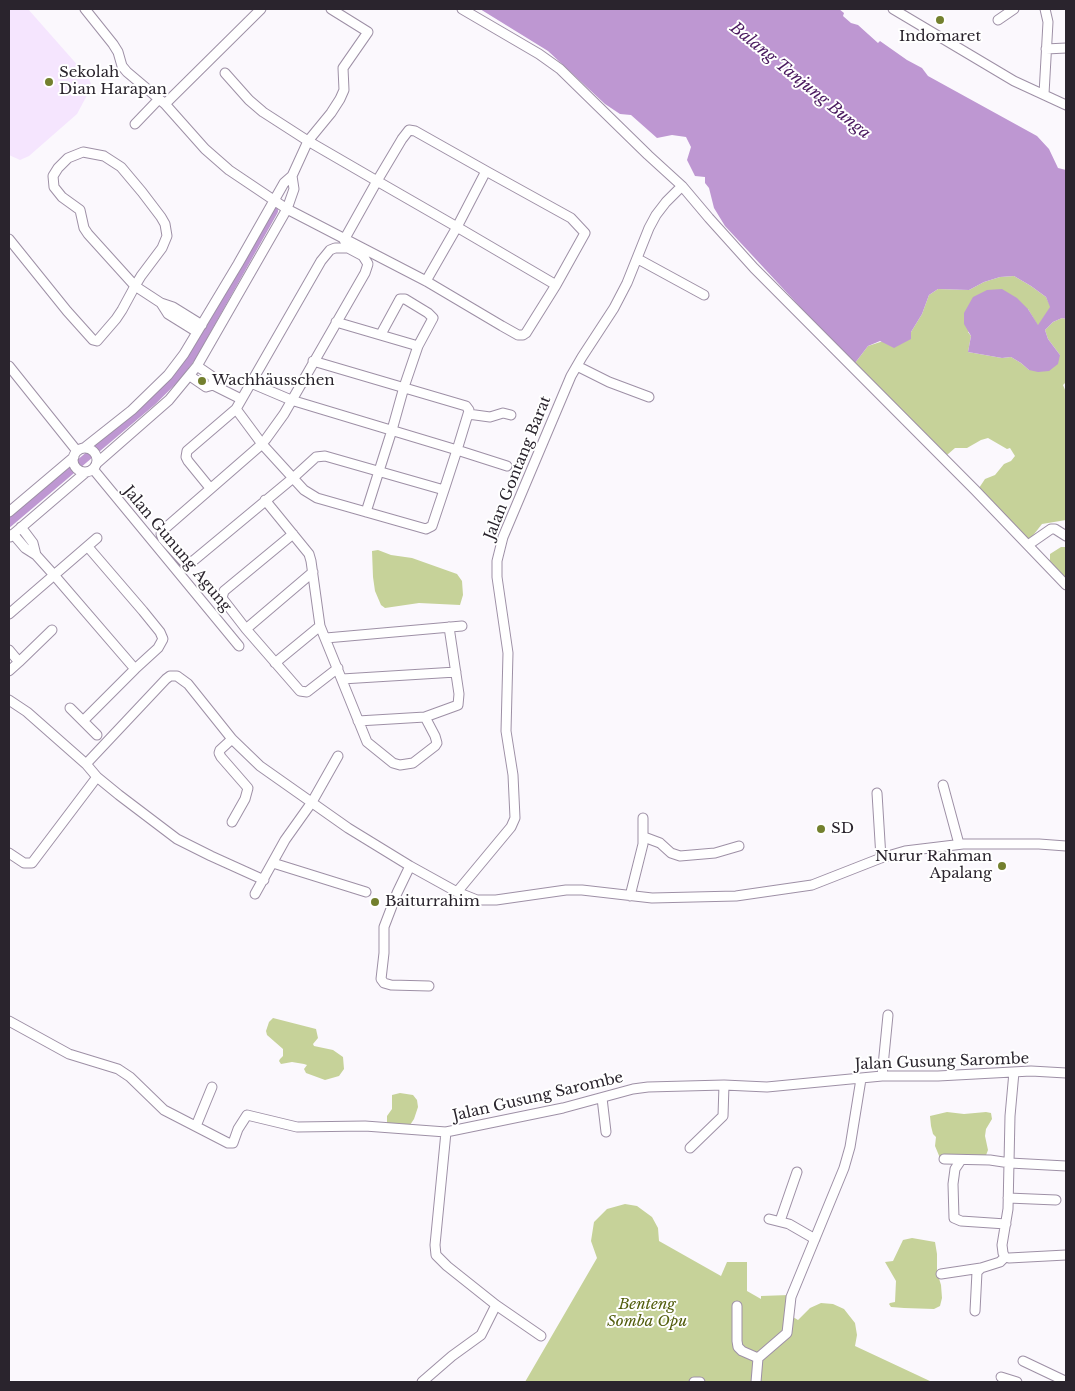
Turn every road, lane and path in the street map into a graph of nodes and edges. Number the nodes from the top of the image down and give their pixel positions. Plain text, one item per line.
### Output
1 (85, 9) edge
2 (261, 9) edge
3 (331, 9) edge
4 (462, 9) edge
5 (893, 9) edge
6 (1014, 9) edge
7 (1045, 9) edge
8 (1004, 11) edge
9 (998, 20) dead end
10 (1066, 48) edge
11 (1046, 49) junction
12 (225, 73) dead end
13 (1044, 94) junction
14 (162, 101) junction
15 (1066, 105) edge
16 (135, 124) dead end
17 (308, 141) junction
18 (486, 171) junction
19 (292, 176) junction
20 (377, 181) junction
21 (682, 186) junction
22 (276, 200) junction
23 (287, 208) junction
24 (457, 227) junction
25 (9, 239) edge
26 (344, 240) junction
27 (638, 259) junction
28 (426, 281) junction
29 (556, 285) junction
30 (135, 286) junction
31 (704, 295) dead end
32 (336, 322) junction
33 (199, 328) junction
34 (381, 334) junction
35 (418, 346) junction
36 (313, 361) junction
37 (9, 366) edge
38 (197, 366) junction
39 (576, 366) junction
40 (190, 376) junction
41 (252, 383) junction
42 (213, 385) junction
43 (404, 387) junction
44 (649, 397) dead end
45 (241, 399) junction
46 (291, 400) junction
47 (236, 409) junction
48 (468, 414) junction
49 (511, 415) dead end
50 (392, 430) junction
51 (262, 444) junction
52 (457, 450) junction
53 (79, 453) junction
54 (507, 466) dead end
55 (91, 467) junction
56 (379, 470) junction
57 (293, 478) junction
58 (210, 488) junction
59 (444, 490) junction
60 (265, 500) junction
61 (9, 512) edge
62 (366, 512) junction
63 (21, 527) junction
64 (292, 534) junction
65 (11, 536) edge
66 (1066, 536) edge
67 (97, 538) dead end
68 (1028, 545) junction
69 (88, 547) junction
70 (36, 555) junction
71 (313, 572) junction
72 (54, 575) junction
73 (1066, 585) edge
74 (9, 614) edge
75 (320, 626) junction
76 (462, 626) dead end
77 (449, 627) junction
78 (246, 629) junction
79 (52, 630) dead end
80 (326, 638) junction
81 (239, 646) dead end
82 (9, 650) edge
83 (19, 662) junction
84 (275, 662) junction
85 (135, 668) junction
86 (338, 668) junction
87 (9, 671) edge
88 (456, 672) junction
89 (342, 679) junction
90 (9, 700) edge
91 (70, 708) dead end
92 (425, 717) junction
93 (83, 721) junction
94 (358, 721) junction
95 (96, 736) dead end
96 (232, 739) junction
97 (338, 756) dead end
98 (86, 764) junction
99 (97, 777) junction
100 (943, 785) dead end
101 (877, 793) dead end
102 (312, 802) junction
103 (643, 818) dead end
104 (232, 822) dead end
105 (644, 838) junction
106 (959, 844) junction
107 (739, 846) dead end
108 (1066, 846) edge
109 (9, 852) edge
110 (881, 858) junction
111 (273, 863) junction
112 (410, 866) junction
113 (264, 880) junction
114 (366, 892) dead end
115 (457, 892) junction
116 (255, 894) dead end
117 (630, 896) junction
118 (429, 986) dead end
119 (888, 1015) dead end
120 (9, 1021) edge
121 (1014, 1072) junction
122 (1066, 1073) edge
123 (882, 1076) junction
124 (861, 1079) junction
125 (724, 1086) junction
126 (212, 1087) dead end
127 (602, 1098) junction
128 (196, 1126) junction
129 (446, 1132) junction
130 (606, 1132) dead end
131 (690, 1148) dead end
132 (944, 1160) dead end
133 (961, 1160) junction
134 (1010, 1163) junction
135 (1066, 1166) edge
136 (797, 1172) dead end
137 (1008, 1198) junction
138 (1056, 1200) dead end
139 (769, 1219) dead end
140 (780, 1221) junction
141 (1006, 1224) junction
142 (815, 1239) junction
143 (1066, 1255) edge
144 (1005, 1257) junction
145 (981, 1268) junction
146 (941, 1274) dead end
147 (496, 1305) junction
148 (737, 1306) dead end
149 (975, 1312) dead end
150 (542, 1336) dead end
151 (758, 1358) junction
152 (1023, 1361) dead end
153 (1002, 1377) dead end
154 (1064, 1379) edge
155 (422, 1382) edge
156 (694, 1382) edge
157 (700, 1382) edge
158 (756, 1382) edge
159 (1017, 1382) edge

1 - 14 street
2 - 14 street
3 - 17 street
4 - 21 street
5 - 13 street
6 - 8 street
7 - 11 street
8 - 9 street
10 - 11 street
11 - 13 street
12 - 17 street
13 - 15 street
14 - 16 street
14 - 22 street
17 - 19 street
17 - 20 street
18 - 20 street
18 - 24 street
18 - 29 street
19 - 22 street
19 - 23 street
20 - 24 street
20 - 26 street
21 - 27 street, Jalan Gontang Barat
21 - 68 street
22 - 23 street
22 - 33 street
23 - 26 street
23 - 38 street
24 - 28 street
24 - 29 street
25 - 30 street
26 - 28 street
27 - 31 street
27 - 39 street, Jalan Gontang Barat
28 - 29 street
30 - 30 street
30 - 33 street
32 - 34 street
32 - 36 street
32 - 41 street
33 - 53 street
34 - 35 street
34 - 35 street
35 - 43 street
36 - 43 street
36 - 46 street
37 - 53 street
38 - 40 street
38 - 42 street
39 - 44 street
39 - 115 street, Jalan Gontang Barat
40 - 42 street
40 - 55 street
41 - 45 street
41 - 46 street
42 - 45 street
43 - 48 street
43 - 50 street
45 - 47 street
46 - 50 street
46 - 51 street
47 - 51 street
47 - 58 street
48 - 49 street
48 - 52 street
50 - 52 street
50 - 56 street
51 - 57 street
51 - 58 street
52 - 54 street
52 - 59 street
53 - 55 street
53 - 55 street
53 - 61 street
55 - 63 street
55 - 81 street, Jalan Gunung Agung
56 - 57 street
56 - 59 street
56 - 62 street
57 - 60 street
57 - 62 street
58 - 60 street
59 - 62 street
60 - 64 street
63 - 65 street
63 - 70 street
64 - 71 street
64 - 78 street
65 - 70 street
66 - 68 street
67 - 69 street
68 - 73 street
69 - 72 street
69 - 85 street
70 - 72 street
71 - 75 street
71 - 78 street
72 - 74 street
72 - 85 street
75 - 80 street
75 - 84 street
76 - 77 street
77 - 80 street
77 - 88 street
78 - 84 street
79 - 83 street
80 - 86 street
82 - 83 street
83 - 87 street
84 - 86 street
85 - 93 street
86 - 89 street
88 - 89 street
88 - 92 street
89 - 94 street
90 - 98 street
91 - 93 street
92 - 94 street
92 - 94 street
93 - 95 street
96 - 98 street
96 - 102 street
96 - 104 street
97 - 102 street
98 - 99 street
99 - 109 street
99 - 113 street
100 - 106 street
101 - 110 street
102 - 111 street
102 - 112 street
103 - 105 street
105 - 107 street
105 - 117 street
106 - 108 street
106 - 110 street
110 - 117 street
111 - 113 street
111 - 114 street
112 - 115 street
112 - 118 street
113 - 116 street
115 - 117 street
119 - 123 street
120 - 128 street, Jalan Gusung Sarombe
121 - 122 street, Jalan Gusung Sarombe
121 - 123 street, Jalan Gusung Sarombe
121 - 134 street
123 - 124 street, Jalan Gusung Sarombe
124 - 125 street, Jalan Gusung Sarombe
124 - 142 street
125 - 127 street, Jalan Gusung Sarombe
125 - 131 street
126 - 128 street
127 - 129 street, Jalan Gusung Sarombe
127 - 130 street
128 - 129 street, Jalan Gusung Sarombe
129 - 147 street
132 - 133 street
133 - 134 street
133 - 141 street
134 - 135 street
134 - 137 street
136 - 140 street
137 - 138 street
137 - 141 street
139 - 140 street
140 - 142 street
141 - 144 street
142 - 151 street
143 - 144 street
144 - 145 street
145 - 146 street
145 - 149 street
147 - 150 street
147 - 155 street
148 - 151 street
151 - 158 street
152 - 154 street
153 - 159 street
156 - 157 street

